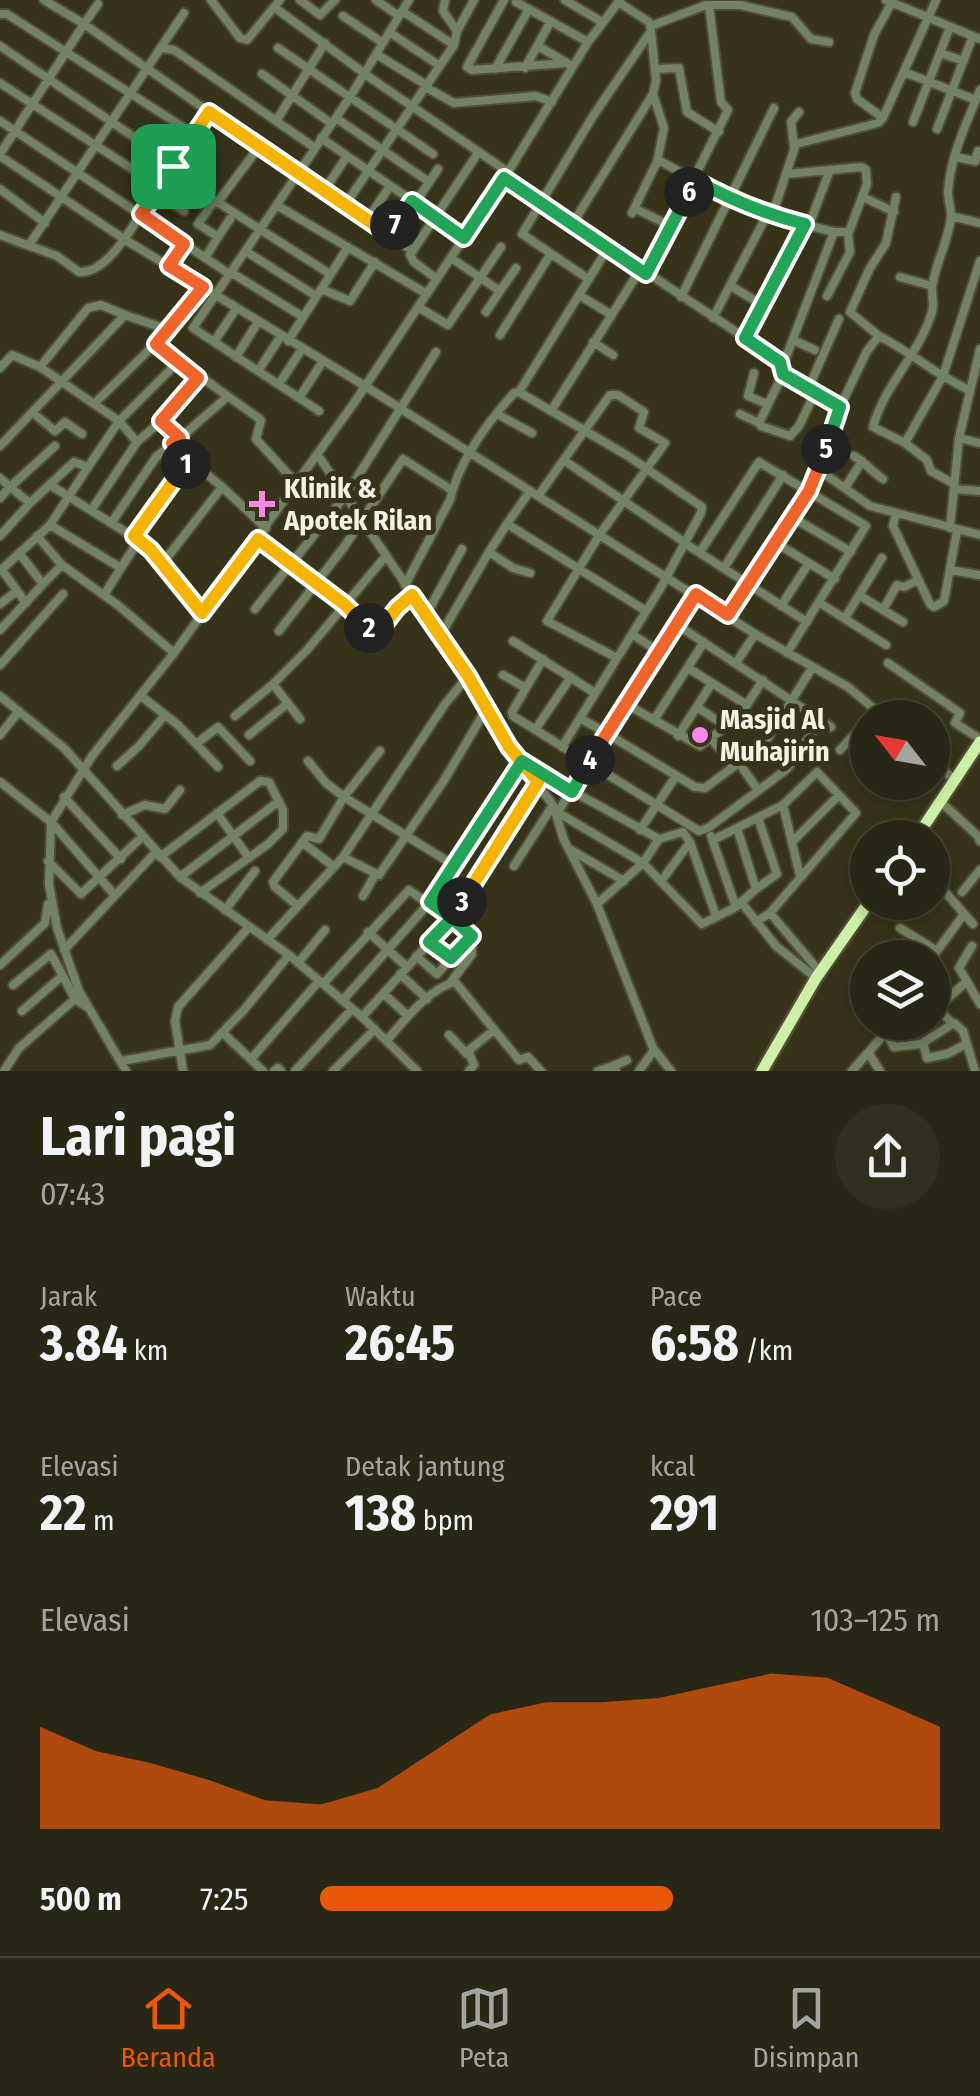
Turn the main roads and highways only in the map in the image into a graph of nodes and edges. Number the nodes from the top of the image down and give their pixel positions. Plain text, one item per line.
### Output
1 (980, 740) edge
2 (928, 820) edge
3 (856, 920) edge
4 (762, 1071) edge

1 - 2 highway
3 - 4 highway

